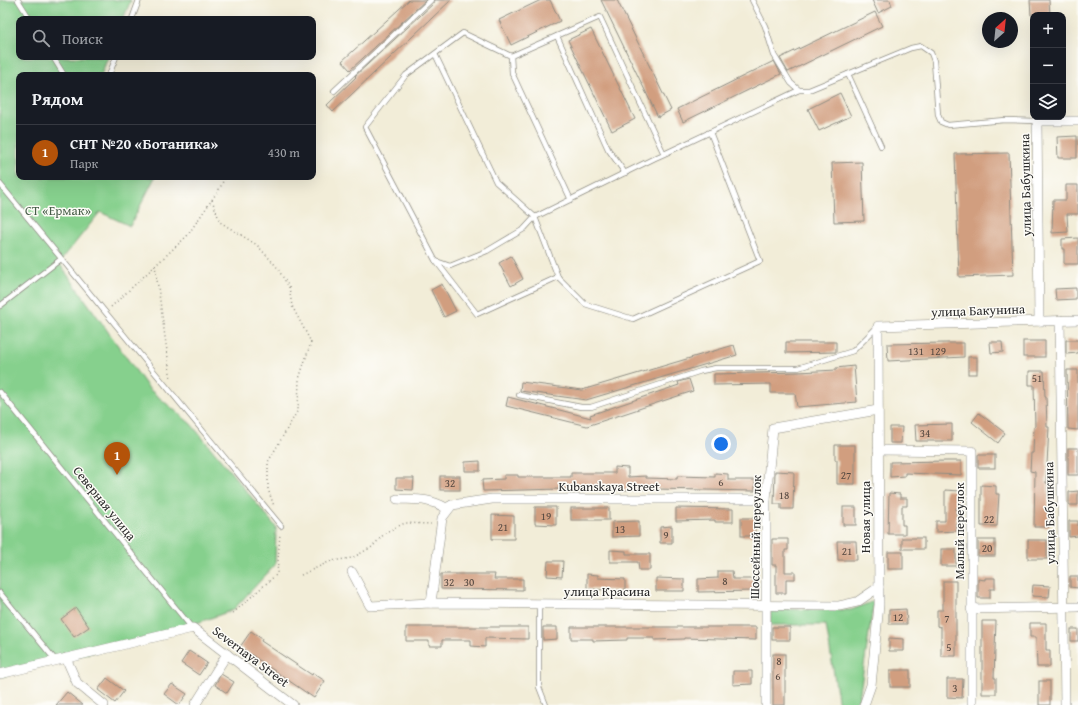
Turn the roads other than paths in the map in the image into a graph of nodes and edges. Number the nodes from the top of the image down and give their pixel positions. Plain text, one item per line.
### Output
1 (18, 0) edge
2 (139, 0) edge
3 (431, 0) edge
4 (752, 0) edge
5 (28, 16) edge
6 (133, 16) edge
7 (557, 36) junction
8 (435, 54) junction
9 (511, 56) junction
10 (55, 60) edge
11 (115, 60) edge
12 (62, 72) edge
13 (110, 72) edge
14 (848, 74) junction
15 (799, 90) junction
16 (334, 91) dead end
17 (1038, 121) junction
18 (1078, 121) edge
19 (710, 132) junction
20 (881, 146) dead end
21 (664, 154) junction
22 (625, 173) junction
23 (0, 184) edge
24 (571, 200) junction
25 (535, 217) junction
26 (61, 259) junction
27 (435, 260) junction
28 (558, 277) junction
29 (0, 306) edge
30 (1060, 320) junction
31 (1078, 320) edge
32 (1039, 321) junction
33 (878, 326) junction
34 (0, 392) edge
35 (520, 395) dead end
36 (878, 410) junction
37 (878, 450) junction
38 (397, 499) dead end
39 (766, 499) junction
40 (452, 505) junction
41 (281, 526) road end
42 (352, 572) dead end
43 (878, 587) junction
44 (0, 593) edge
45 (431, 603) junction
46 (538, 604) junction
47 (767, 605) junction
48 (1064, 607) junction
49 (1078, 607) edge
50 (971, 609) junction
51 (193, 628) junction
52 (227, 654) junction
53 (66, 658) junction
54 (56, 661) junction
55 (0, 674) edge
56 (104, 705) edge
57 (194, 705) edge
58 (293, 705) edge
59 (546, 705) edge
60 (766, 705) edge
61 (864, 705) edge
62 (972, 705) edge
63 (1065, 705) edge

1 - 5 lane
2 - 6 lane
3 - 16 lane
4 - 15 lane
7 - 9 lane
7 - 21 lane
7 - 22 lane
8 - 9 lane
8 - 25 lane
8 - 27 lane
9 - 24 lane
10 - 12 lane
11 - 13 lane
14 - 15 lane
14 - 17 lane
14 - 20 lane
15 - 19 lane
17 - 18 street
17 - 32 street, улица Бабушкина
19 - 21 lane
19 - 22 lane
19 - 28 lane
21 - 22 lane
22 - 24 lane
23 - 26 lane
24 - 25 lane
25 - 27 lane
25 - 28 lane
26 - 29 lane
26 - 41 lane
27 - 28 lane
30 - 31 street, улица Бакунина
30 - 32 street, улица Бакунина
30 - 48 street, улица Бабушкина
32 - 33 street, улица Бакунина
33 - 35 lane
33 - 36 street, Новая улица
34 - 51 lane, Северная улица
36 - 37 street, Новая улица
36 - 39 street, Шоссейный переулок
37 - 43 street, Новая улица
37 - 50 street, Малый переулок
38 - 40 street, Kubanskaya Street
39 - 40 street, Kubanskaya Street
39 - 47 street, Шоссейный переулок
40 - 45 street
42 - 45 street, улица Красина
43 - 47 street, улица Красина
43 - 61 street, Новая улица
44 - 54 lane
45 - 46 street, улица Красина
46 - 47 street, улица Красина
46 - 59 lane
47 - 60 street, Шоссейный переулок
48 - 49 street
48 - 50 street
48 - 63 street, улица Бабушкина
50 - 62 street, Малый переулок
51 - 52 street, Severnaya Street
51 - 53 street
52 - 57 street
52 - 58 street, Severnaya Street
53 - 54 street
53 - 56 street
54 - 55 street

